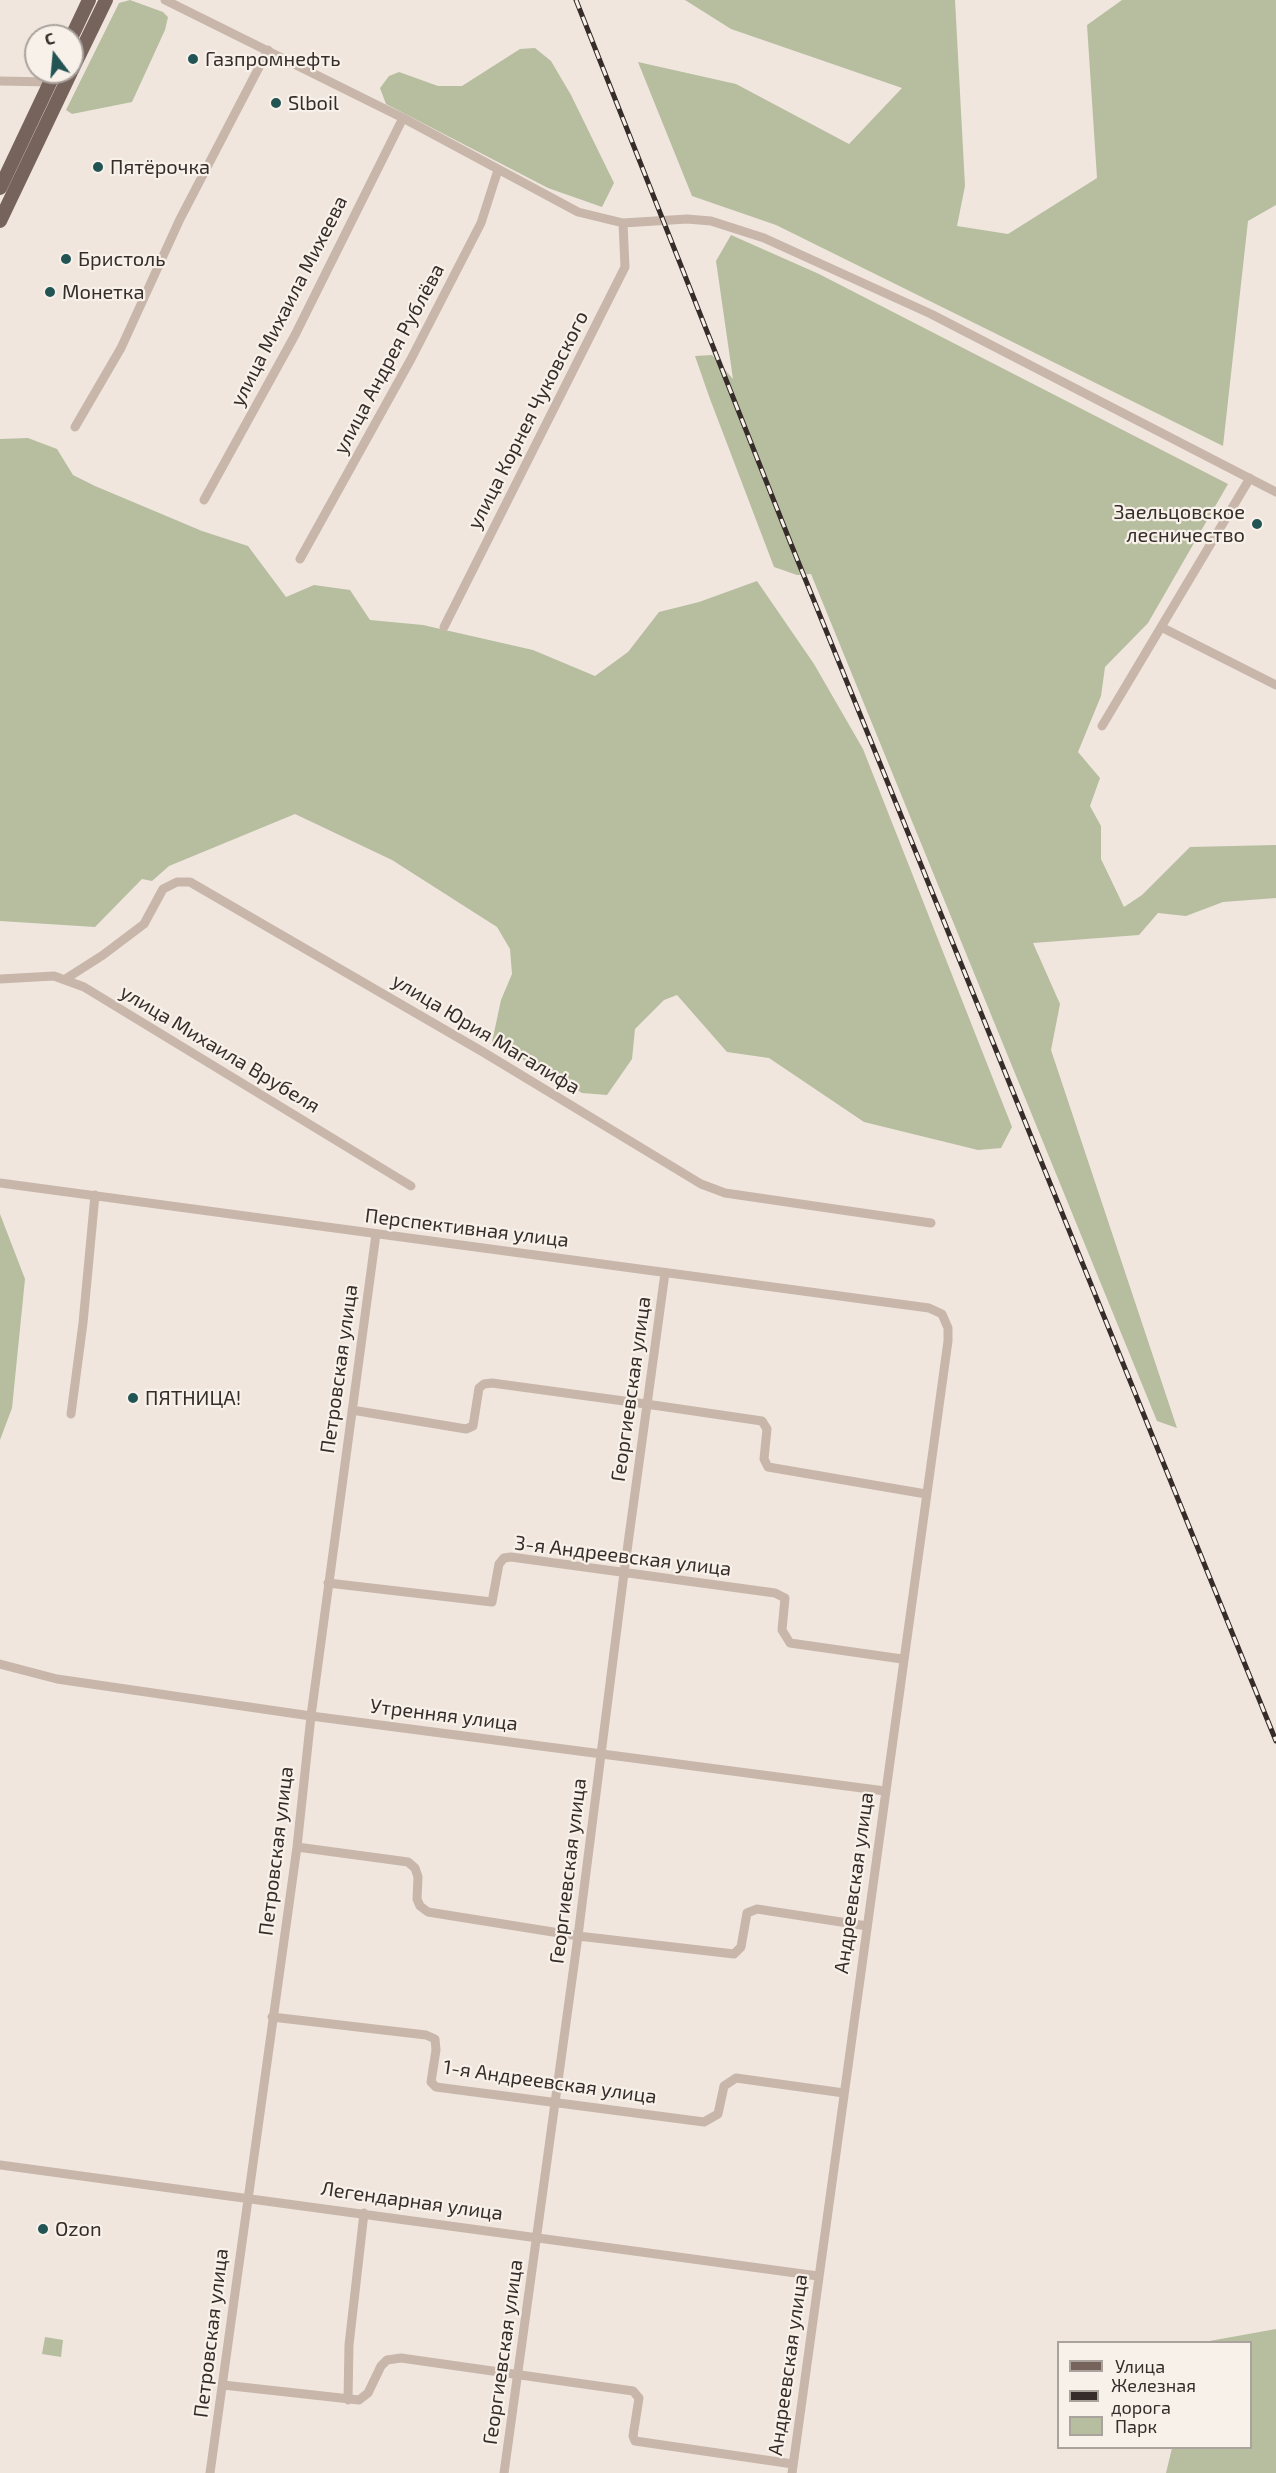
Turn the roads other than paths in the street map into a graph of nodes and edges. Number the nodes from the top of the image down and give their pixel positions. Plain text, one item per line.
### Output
1 (89, 0) edge
2 (106, 0) edge
3 (165, 0) edge
4 (78, 24) edge
5 (84, 46) edge
6 (268, 50) junction
7 (24, 79) edge
8 (0, 81) edge
9 (49, 84) edge
10 (66, 84) edge
11 (403, 118) junction
12 (498, 170) junction
13 (0, 188) edge
14 (0, 221) edge
15 (623, 223) junction
16 (75, 427) dead end
17 (1250, 478) junction
18 (1276, 492) edge
19 (204, 500) dead end
20 (300, 559) dead end
21 (444, 627) dead end
22 (1163, 628) junction
23 (1276, 685) edge
24 (1102, 726) dead end
25 (67, 978) junction
26 (0, 979) edge
27 (0, 1183) edge
28 (411, 1186) dead end
29 (95, 1195) junction
30 (931, 1223) dead end
31 (376, 1234) junction
32 (665, 1273) junction
33 (929, 1308) joint
34 (646, 1404) junction
35 (352, 1410) junction
36 (71, 1414) dead end
37 (926, 1494) junction
38 (624, 1573) junction
39 (328, 1583) junction
40 (902, 1659) junction
41 (0, 1664) edge
42 (311, 1716) junction
43 (601, 1754) junction
44 (885, 1791) junction
45 (297, 1846) junction
46 (867, 1926) junction
47 (578, 1936) junction
48 (272, 2016) junction
49 (844, 2093) junction
50 (554, 2101) junction
51 (0, 2165) edge
52 (246, 2198) junction
53 (364, 2213) junction
54 (538, 2236) junction
55 (818, 2276) junction
56 (517, 2376) junction
57 (223, 2385) junction
58 (348, 2400) junction
59 (792, 2469) edge
60 (210, 2473) edge
61 (504, 2473) edge

1 - 4 main road
2 - 5 main road
3 - 6 street
6 - 11 street
6 - 16 street
7 - 8 street
9 - 13 main road
10 - 14 main road
11 - 12 street
11 - 19 street, улица Михаила Михеева
12 - 15 street
12 - 20 street, улица Андрея Рублёва
15 - 17 street
15 - 21 street, улица Корнея Чуковского
17 - 18 street
17 - 22 street
22 - 23 street
22 - 24 street
25 - 26 street, улица Михаила Врубеля
25 - 28 street, улица Михаила Врубеля
25 - 30 street, улица Юрия Магалифа
27 - 29 street, Перспективная улица
29 - 31 street, Перспективная улица
29 - 36 street
31 - 32 street, Перспективная улица
31 - 35 street, Петровская улица
32 - 33 street, Перспективная улица
32 - 34 street, Георгиевская улица
33 - 37 street, Андреевская улица
34 - 35 street
34 - 37 street
34 - 38 street, Георгиевская улица
35 - 39 street, Петровская улица
37 - 40 street, Андреевская улица
38 - 39 street, 3-я Андреевская улица
38 - 40 street, 3-я Андреевская улица
38 - 43 street, Георгиевская улица
39 - 42 street, Петровская улица
40 - 44 street, Андреевская улица
41 - 42 street, Утренняя улица
42 - 43 street, Утренняя улица
42 - 45 street, Петровская улица
43 - 44 street, Утренняя улица
43 - 47 street, Георгиевская улица
44 - 46 street, Андреевская улица
45 - 47 street
45 - 48 street, Петровская улица
46 - 47 street
46 - 49 street, Андреевская улица
47 - 50 street, Георгиевская улица
48 - 50 street, 1-я Андреевская улица
48 - 52 street, Петровская улица
49 - 50 street, 1-я Андреевская улица
49 - 55 street, Андреевская улица
50 - 54 street, Георгиевская улица
51 - 52 street, Легендарная улица
52 - 53 street, Легендарная улица
52 - 57 street, Петровская улица
53 - 54 street, Легендарная улица
53 - 58 street
54 - 55 street, Легендарная улица
54 - 56 street, Георгиевская улица
55 - 59 street, Андреевская улица
56 - 58 street
56 - 59 street
56 - 61 street, Георгиевская улица
57 - 58 street
57 - 60 street, Петровская улица

